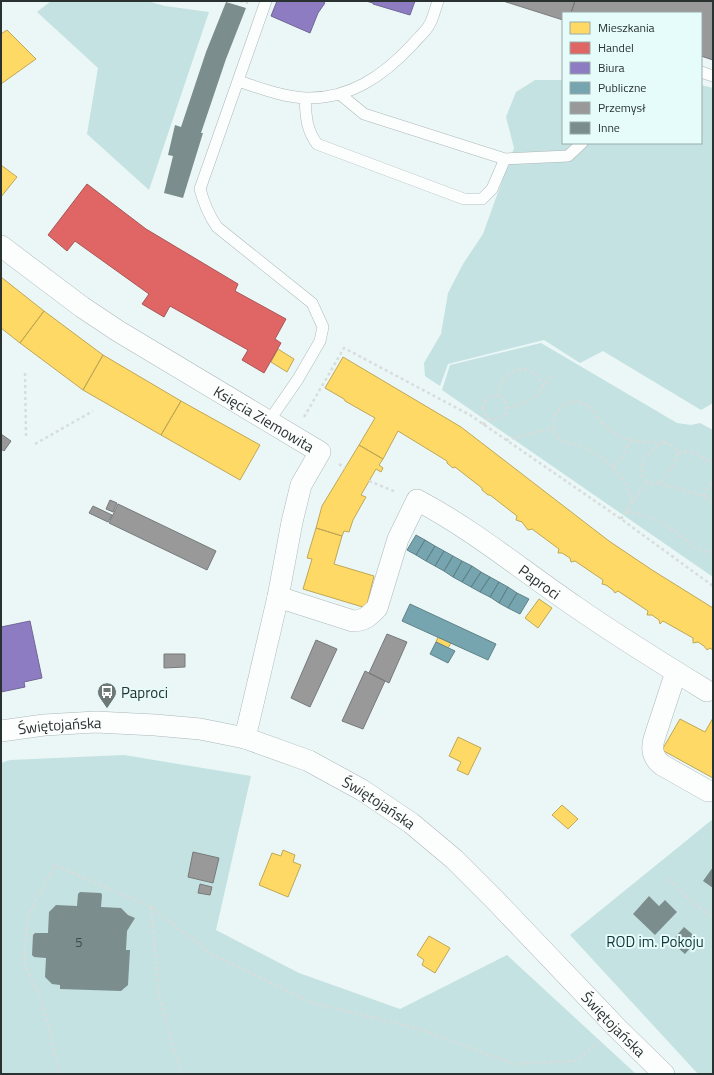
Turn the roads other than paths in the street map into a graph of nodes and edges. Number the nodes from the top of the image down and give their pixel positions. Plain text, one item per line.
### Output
1 (266, 1) edge
2 (438, 1) edge
3 (702, 72) edge
4 (713, 76) edge
5 (238, 81) junction
6 (341, 95) junction
7 (305, 98) junction
8 (581, 144) edge
9 (505, 159) junction
10 (1, 246) edge
11 (269, 421) junction
12 (278, 597) junction
13 (676, 672) junction
14 (707, 691) dead end
15 (1, 731) edge
16 (245, 738) junction
17 (713, 791) edge
18 (664, 1074) edge

1 - 5 lane
2 - 6 lane
3 - 4 lane
5 - 7 lane
5 - 11 lane
6 - 7 lane
6 - 9 lane
7 - 9 lane
8 - 9 lane
10 - 11 street, Księcia Ziemowita
11 - 12 street, Księcia Ziemowita
12 - 13 street, Paproci
12 - 16 street, Księcia Ziemowita
13 - 14 street, Paproci
13 - 17 street
15 - 16 street, Świętojańska
16 - 18 street, Świętojańska

